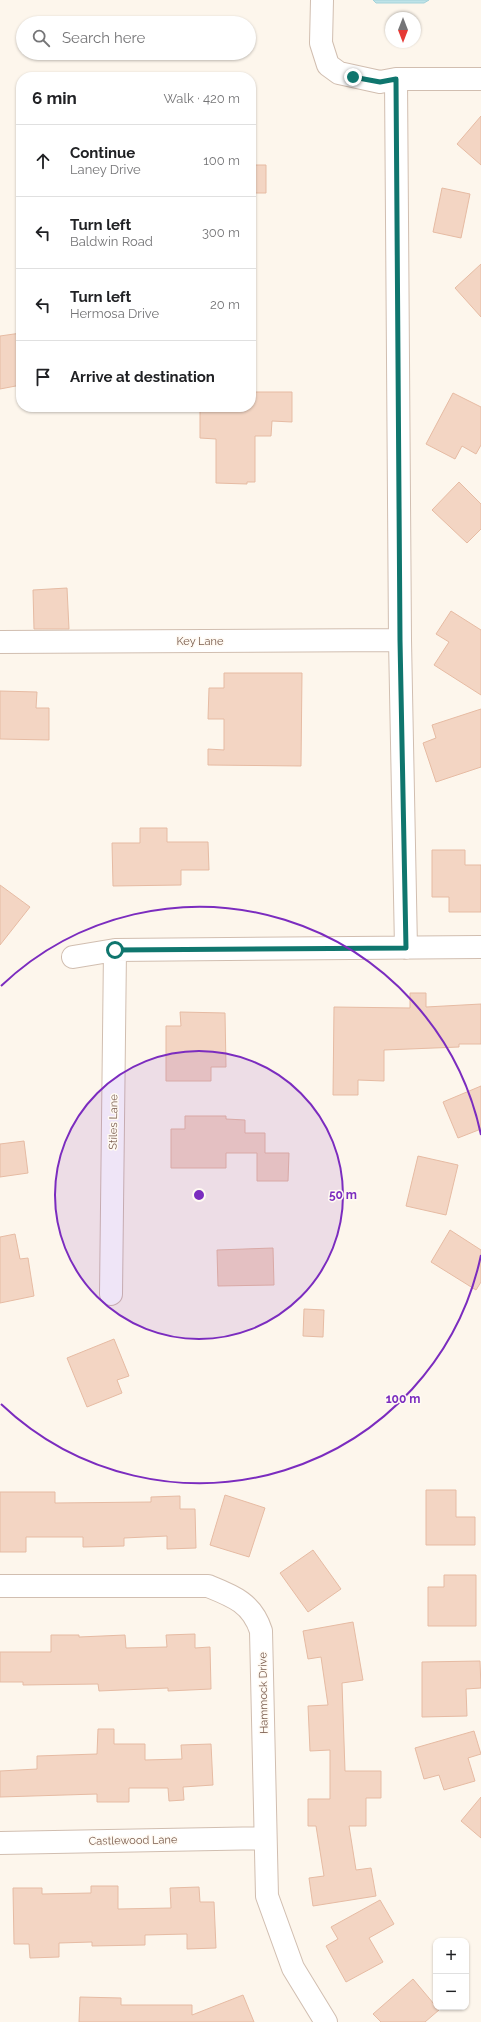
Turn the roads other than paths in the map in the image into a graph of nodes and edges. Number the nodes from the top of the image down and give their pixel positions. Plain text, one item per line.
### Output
1 (322, 0) edge
2 (396, 79) junction
3 (481, 79) edge
4 (400, 640) junction
5 (0, 642) edge
6 (481, 947) edge
7 (406, 948) junction
8 (115, 950) junction
9 (72, 957) dead end
10 (111, 1294) dead end
11 (0, 1586) edge
12 (265, 1838) junction
13 (0, 1842) edge
14 (326, 2022) edge

1 - 2 street
2 - 3 street
2 - 4 street
4 - 5 street, Key Lane
4 - 7 street
6 - 7 street
7 - 8 street
8 - 9 street
8 - 10 street, Stiles Lane
11 - 12 street, Hammock Drive
12 - 13 street, Castlewood Lane
12 - 14 street, Hammock Drive

